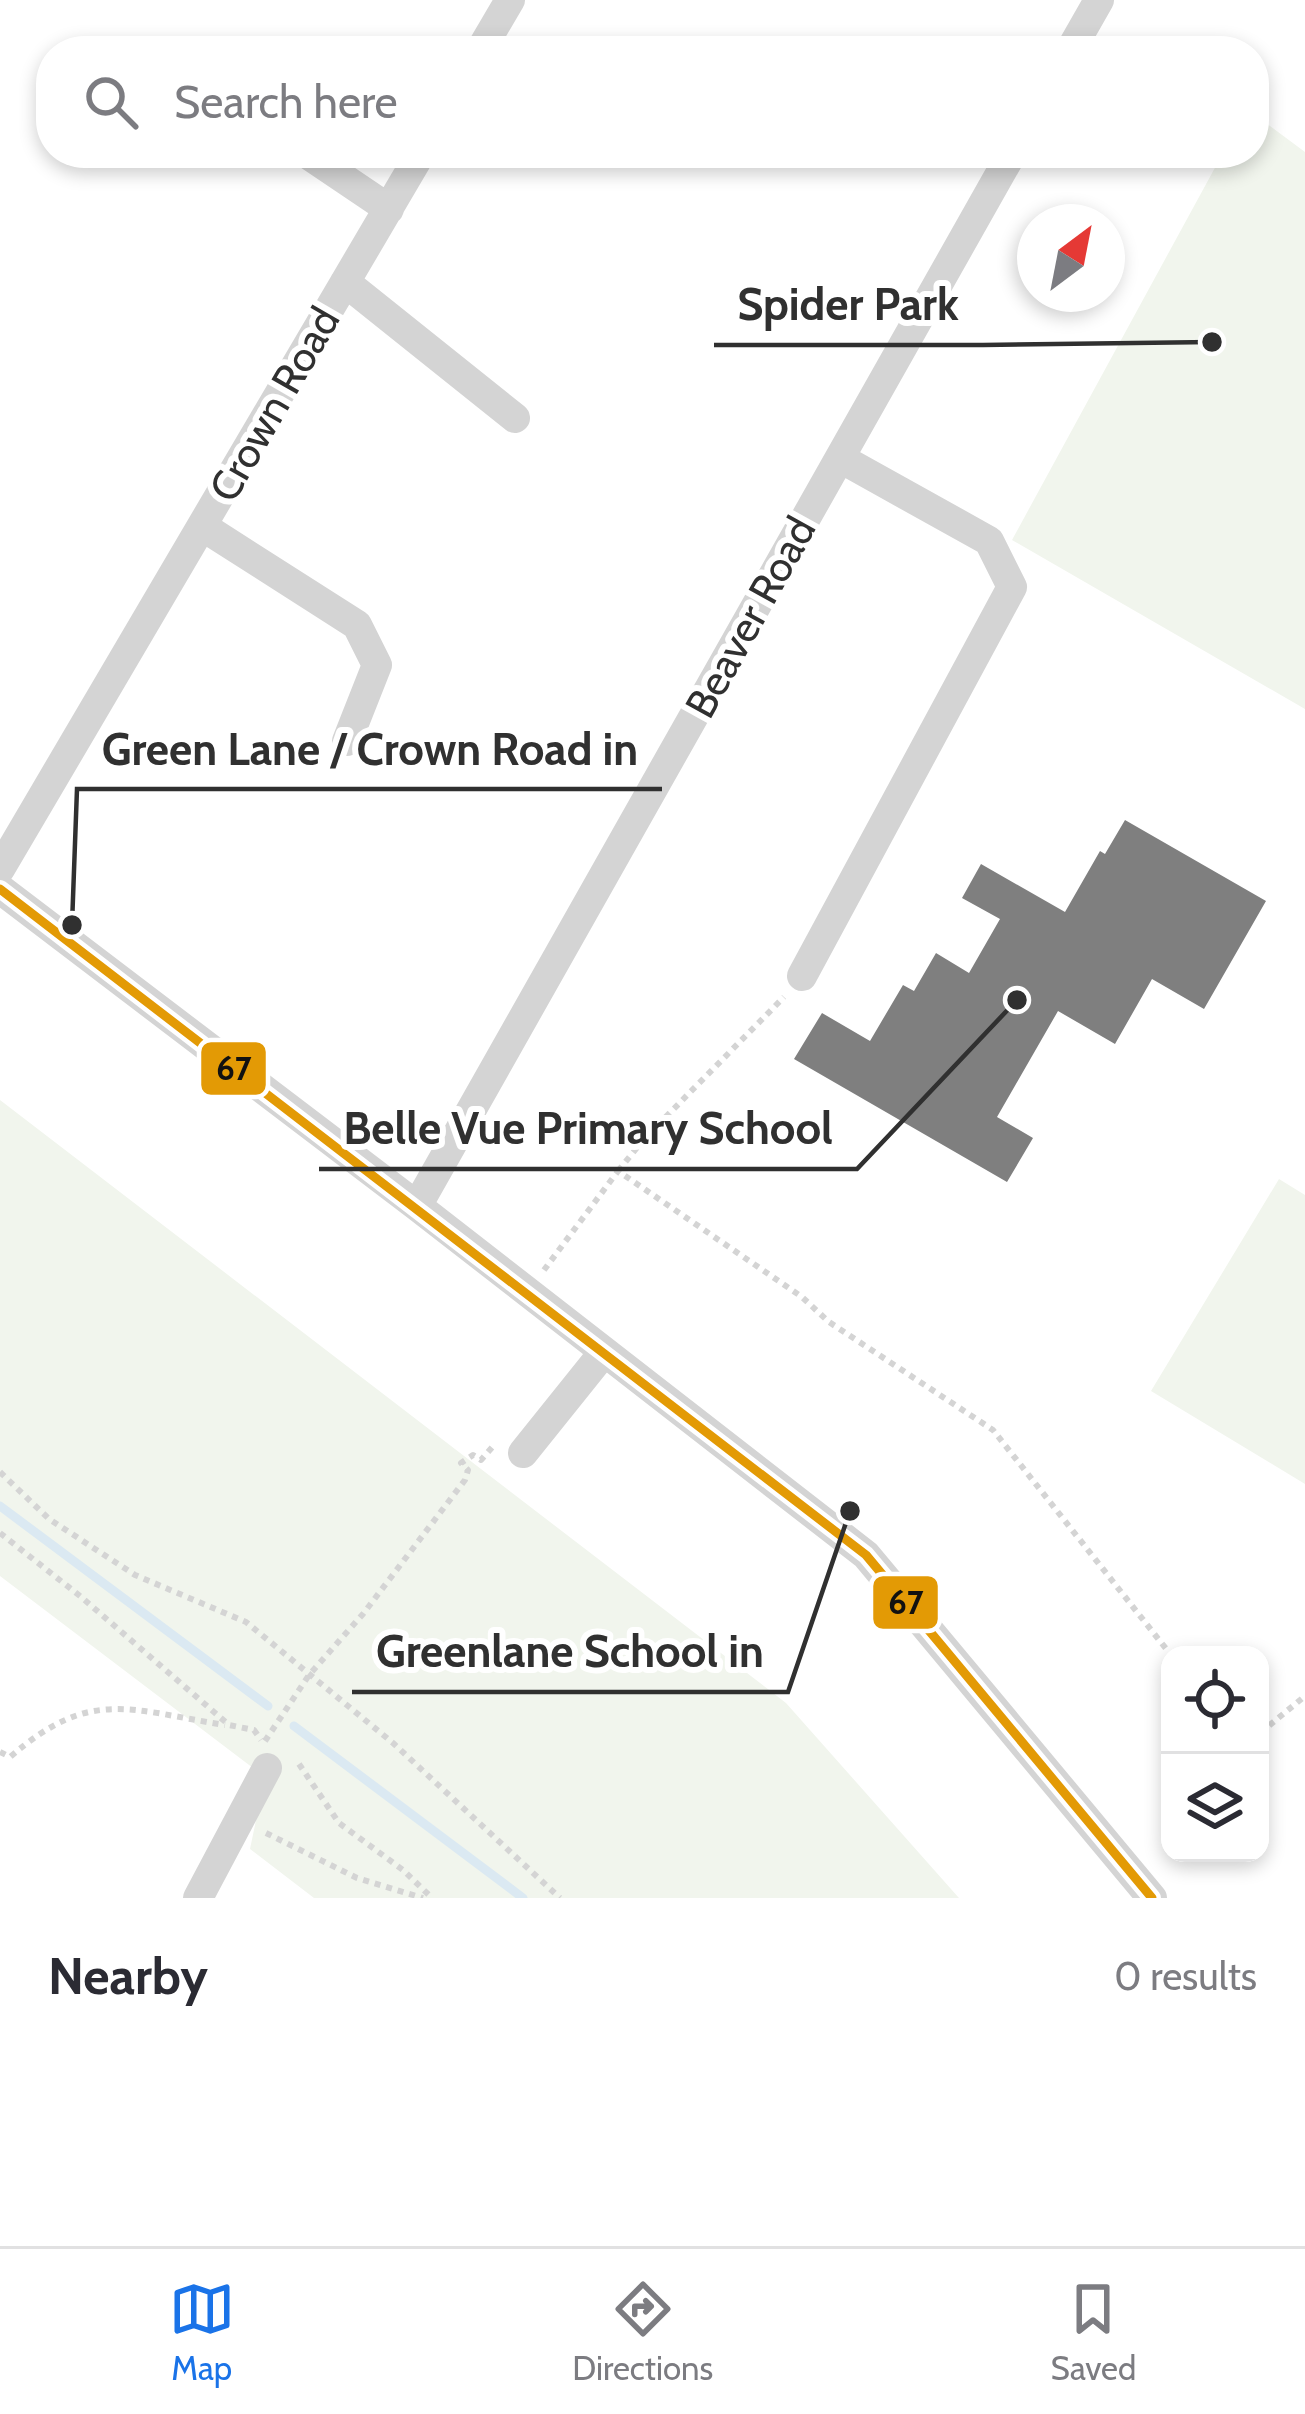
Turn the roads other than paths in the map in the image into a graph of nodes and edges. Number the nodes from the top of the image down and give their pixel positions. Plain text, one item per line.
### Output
1 (1099, 0) edge
2 (499, 5) edge
3 (486, 36) edge
4 (1079, 36) edge
5 (328, 168) edge
6 (412, 168) edge
7 (1004, 168) edge
8 (388, 209) junction
9 (345, 282) junction
10 (515, 418) dead end
11 (840, 458) junction
12 (202, 526) junction
13 (347, 741) dead end
14 (0, 869) edge
15 (0, 889) edge
16 (802, 976) road end
17 (417, 1206) junction
18 (604, 1352) junction
19 (509, 1448) road end
20 (272, 1752) road end
21 (198, 1898) edge
22 (1152, 1898) edge

1 - 4 street
2 - 3 street
5 - 8 street
6 - 8 street, Crown Road
7 - 11 street, Beaver Road
8 - 9 street, Crown Road
9 - 10 street, Crown Road
9 - 12 street, Crown Road
11 - 16 street
11 - 17 street, Beaver Road
12 - 13 street, Crown Road
12 - 14 street, Crown Road
15 - 17 street
17 - 18 street
18 - 19 street
18 - 22 street
20 - 21 street

